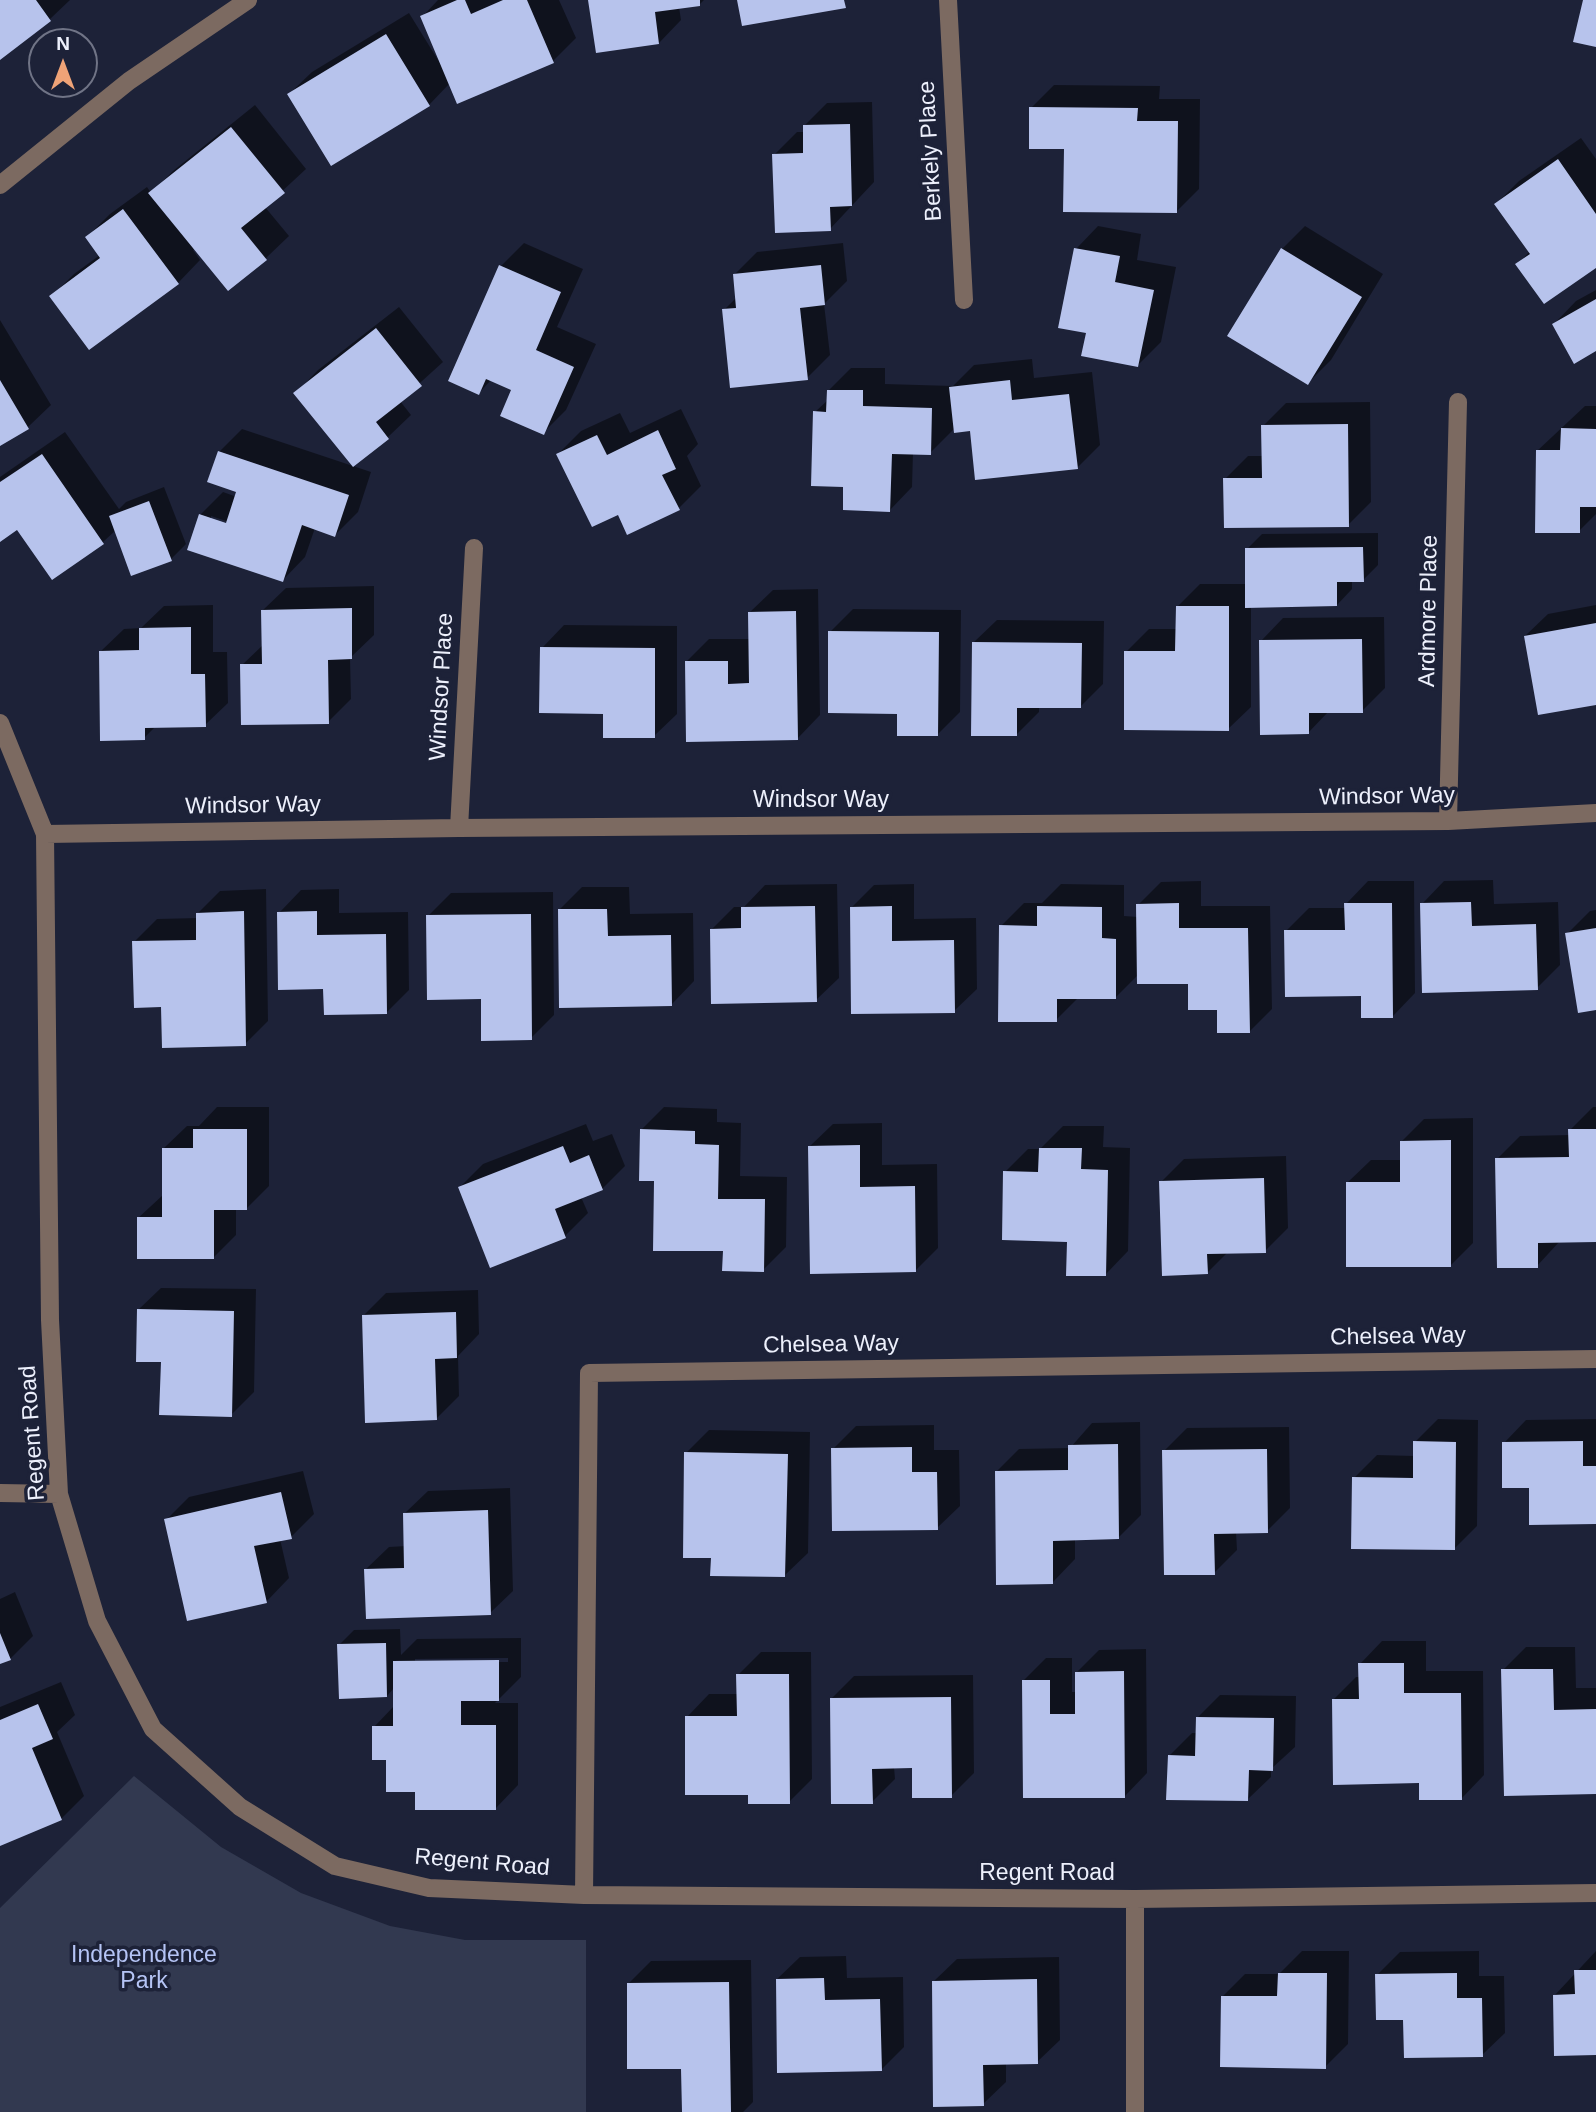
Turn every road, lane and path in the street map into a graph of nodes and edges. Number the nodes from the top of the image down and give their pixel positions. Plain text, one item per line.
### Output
1 (248, 0) edge
2 (948, 0) edge
3 (0, 185) edge
4 (964, 300) dead end
5 (1458, 402) dead end
6 (474, 548) dead end
7 (0, 723) edge
8 (1596, 813) edge
9 (1448, 821) junction
10 (459, 828) junction
11 (45, 834) junction
12 (1596, 1359) edge
13 (0, 1493) edge
14 (59, 1494) junction
15 (1596, 1893) edge
16 (584, 1895) junction
17 (1135, 1899) junction
18 (1135, 2112) edge

1 - 3 street
2 - 4 street, Berkely Place
5 - 9 street, Ardmore Place
6 - 10 street, Windsor Place
7 - 11 street, Regent Road
8 - 9 street, Windsor Way
9 - 10 street, Windsor Way
10 - 11 street, Windsor Way
11 - 14 street, Regent Road
12 - 16 street, Chelsea Way
13 - 14 street
14 - 16 street, Regent Road
15 - 17 street, Regent Road
16 - 17 street, Regent Road
17 - 18 street

